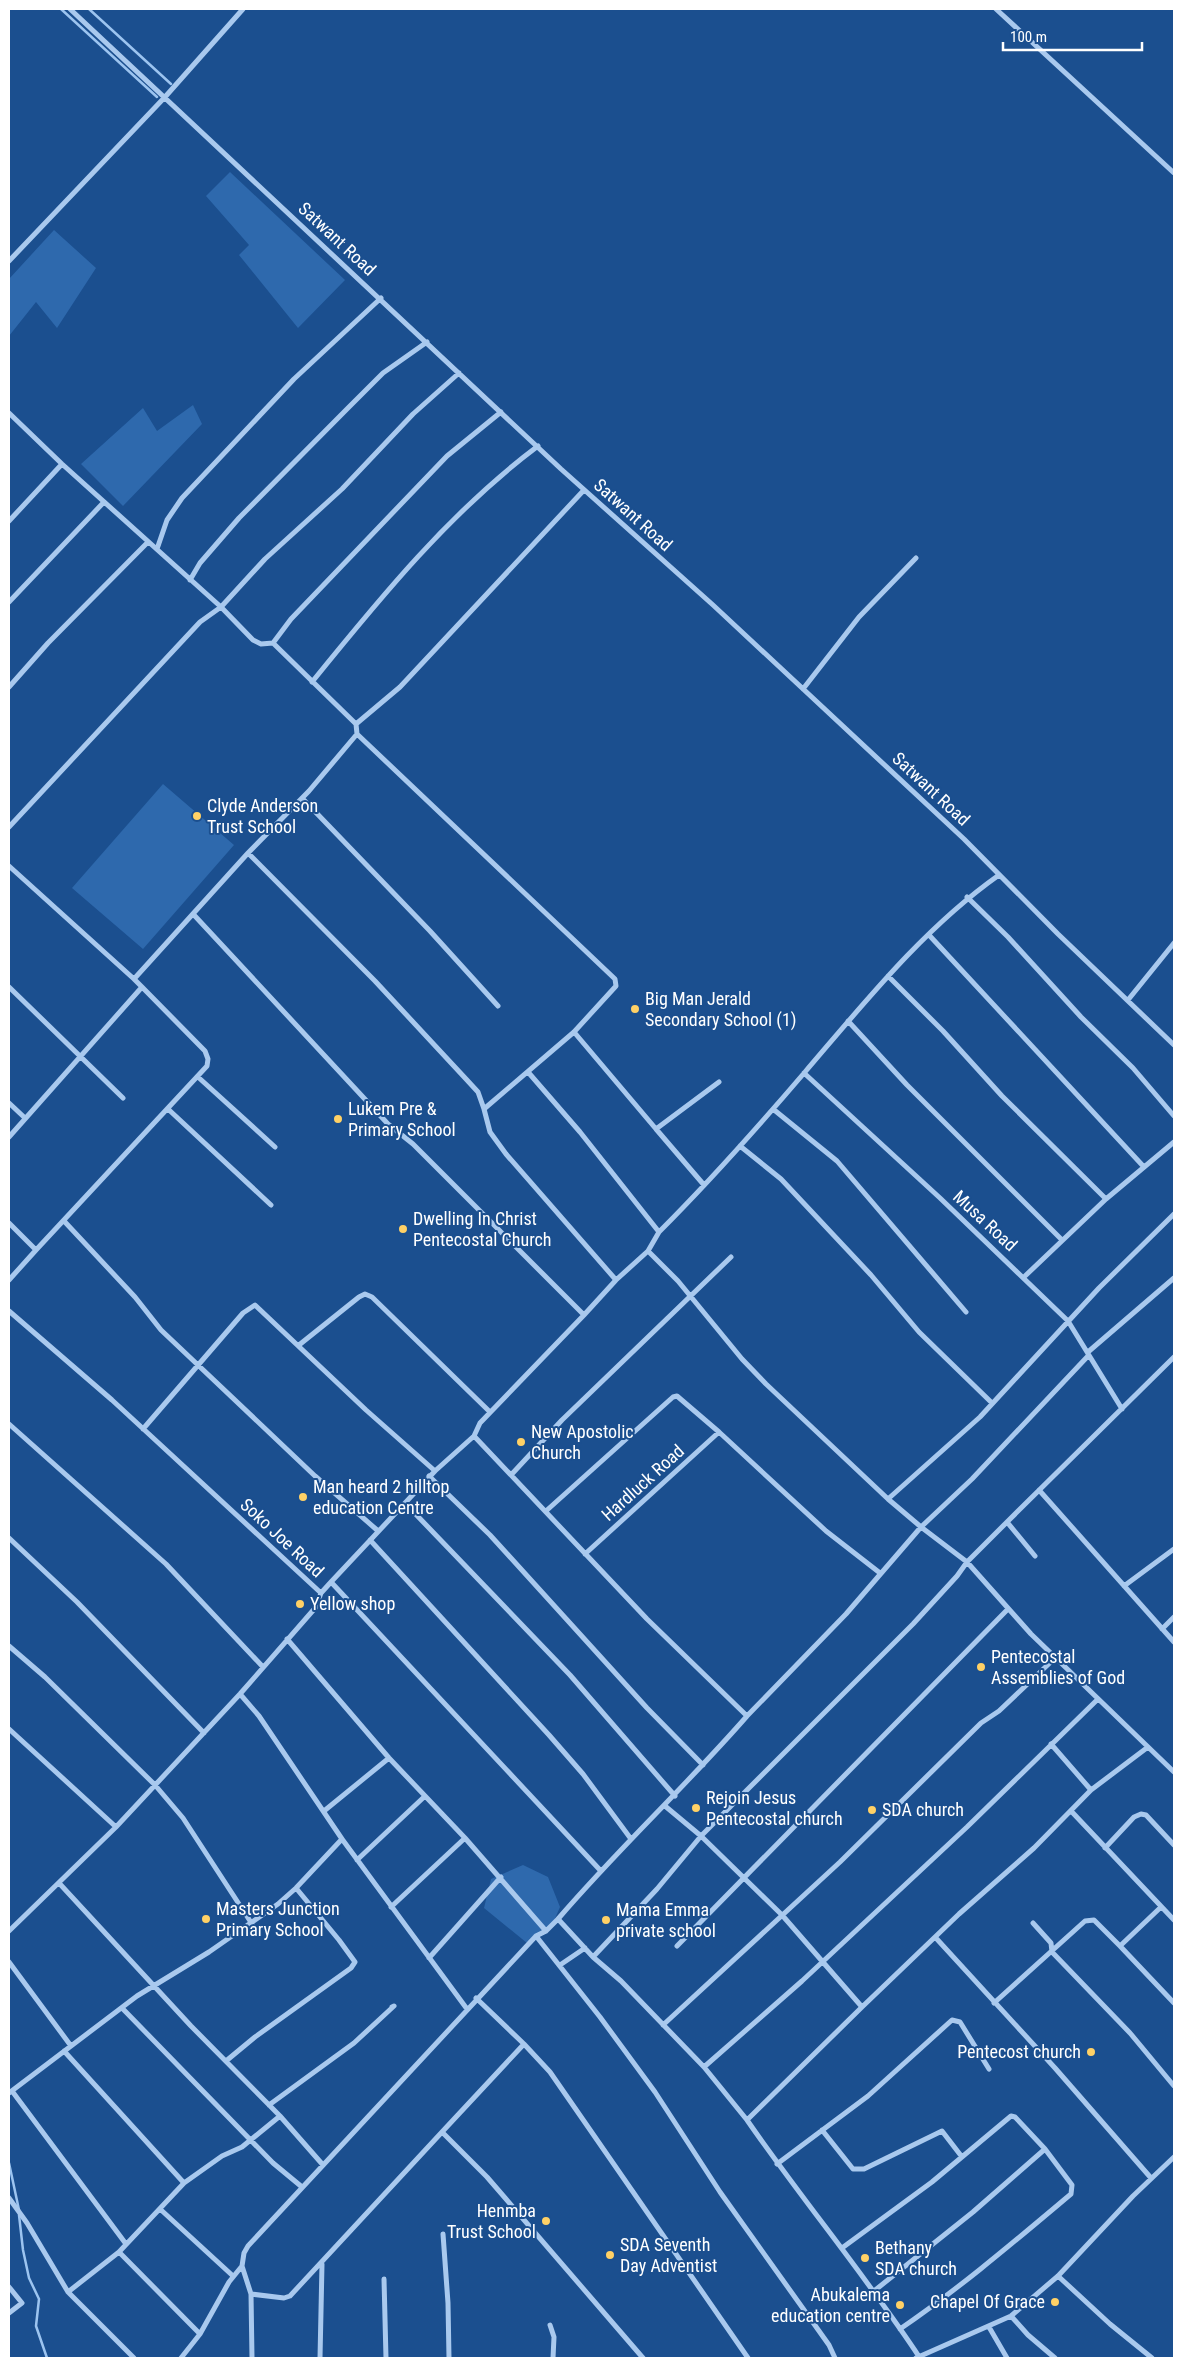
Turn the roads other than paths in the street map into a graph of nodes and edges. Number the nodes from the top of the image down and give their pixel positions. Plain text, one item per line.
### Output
1 (70, 9) edge
2 (243, 9) edge
3 (996, 9) edge
4 (165, 97) junction
5 (1174, 173) edge
6 (9, 261) edge
7 (381, 298) junction
8 (427, 342) junction
9 (459, 374) junction
10 (501, 412) junction
11 (9, 413) edge
12 (538, 446) junction
13 (62, 464) junction
14 (584, 490) junction
15 (104, 502) junction
16 (9, 521) edge
17 (148, 542) junction
18 (157, 549) junction
19 (916, 558) dead end
20 (190, 580) junction
21 (9, 602) edge
22 (221, 607) junction
23 (273, 643) junction
24 (312, 682) junction
25 (9, 688) edge
26 (803, 689) junction
27 (356, 724) junction
28 (357, 734) junction
29 (302, 798) junction
30 (9, 827) edge
31 (248, 853) junction
32 (9, 866) edge
33 (999, 874) junction
34 (968, 897) junction
35 (194, 914) junction
36 (929, 935) junction
37 (1174, 943) edge
38 (888, 976) junction
39 (134, 979) junction
40 (9, 987) edge
41 (142, 987) junction
42 (1128, 1000) junction
43 (498, 1006) dead end
44 (848, 1021) junction
45 (574, 1032) junction
46 (1174, 1044) edge
47 (81, 1057) junction
48 (528, 1072) junction
49 (804, 1073) junction
50 (198, 1077) junction
51 (719, 1082) dead end
52 (123, 1098) dead end
53 (9, 1103) edge
54 (484, 1109) junction
55 (773, 1109) junction
56 (168, 1110) junction
57 (1174, 1116) edge
58 (25, 1118) junction
59 (656, 1129) junction
60 (9, 1137) edge
61 (1174, 1142) edge
62 (740, 1146) junction
63 (275, 1147) dead end
64 (1144, 1167) junction
65 (704, 1185) junction
66 (1106, 1198) junction
67 (271, 1205) dead end
68 (1174, 1214) edge
69 (64, 1221) junction
70 (9, 1222) edge
71 (659, 1232) junction
72 (1061, 1239) junction
73 (36, 1250) junction
74 (648, 1251) junction
75 (731, 1257) dead end
76 (1024, 1277) junction
77 (1174, 1278) edge
78 (9, 1280) edge
79 (616, 1280) junction
80 (692, 1297) junction
81 (9, 1311) edge
82 (966, 1312) dead end
83 (584, 1315) junction
84 (1068, 1322) junction
85 (299, 1345) junction
86 (1088, 1354) junction
87 (1174, 1356) edge
88 (198, 1364) junction
89 (992, 1403) junction
90 (1122, 1409) junction
91 (490, 1412) junction
92 (9, 1424) edge
93 (143, 1429) junction
94 (719, 1432) junction
95 (474, 1436) junction
96 (435, 1471) junction
97 (511, 1475) junction
98 (429, 1476) junction
99 (1039, 1490) junction
100 (888, 1499) junction
101 (405, 1503) junction
102 (546, 1511) junction
103 (1007, 1522) junction
104 (922, 1527) junction
105 (377, 1530) junction
106 (9, 1538) edge
107 (370, 1540) junction
108 (1174, 1548) edge
109 (585, 1554) junction
110 (1035, 1556) dead end
111 (967, 1562) junction
112 (880, 1573) junction
113 (331, 1582) junction
114 (1124, 1586) junction
115 (321, 1593) junction
116 (1008, 1609) junction
117 (1174, 1617) edge
118 (1162, 1628) junction
119 (287, 1639) junction
120 (1174, 1642) edge
121 (9, 1646) edge
122 (1055, 1658) junction
123 (263, 1667) junction
124 (240, 1694) junction
125 (1098, 1699) junction
126 (748, 1716) junction
127 (9, 1730) edge
128 (204, 1733) junction
129 (1051, 1744) junction
130 (1148, 1747) junction
131 (389, 1758) junction
132 (703, 1765) junction
133 (1174, 1772) edge
134 (155, 1785) junction
135 (1091, 1790) junction
136 (675, 1796) junction
137 (424, 1797) junction
138 (665, 1806) junction
139 (324, 1811) junction
140 (1072, 1812) junction
141 (116, 1827) junction
142 (701, 1836) junction
143 (465, 1838) junction
144 (342, 1839) junction
145 (631, 1839) junction
146 (1174, 1845) edge
147 (1105, 1848) junction
148 (357, 1860) junction
149 (600, 1870) junction
150 (743, 1876) junction
151 (500, 1877) junction
152 (59, 1883) junction
153 (296, 1888) junction
154 (391, 1907) junction
155 (1161, 1907) junction
156 (782, 1915) junction
157 (558, 1919) junction
158 (1174, 1920) edge
159 (1033, 1923) dead end
160 (252, 1924) junction
161 (546, 1930) junction
162 (9, 1931) edge
163 (536, 1936) junction
164 (934, 1937) junction
165 (677, 1946) dead end
166 (1120, 1946) junction
167 (584, 1948) junction
168 (1052, 1952) junction
169 (593, 1957) junction
170 (429, 1958) junction
171 (822, 1960) junction
172 (9, 1962) edge
173 (560, 1965) junction
174 (153, 1985) junction
175 (476, 1998) junction
176 (994, 2003) junction
177 (1174, 2003) edge
178 (392, 2007) dead end
179 (862, 2007) junction
180 (122, 2008) junction
181 (467, 2008) junction
182 (663, 2025) junction
183 (524, 2044) junction
184 (71, 2046) junction
185 (64, 2051) junction
186 (226, 2061) junction
187 (704, 2067) junction
188 (990, 2069) dead end
189 (1174, 2086) edge
190 (11, 2092) edge
191 (270, 2106) junction
192 (280, 2116) junction
193 (747, 2120) junction
194 (822, 2130) junction
195 (442, 2132) junction
196 (252, 2140) junction
197 (1045, 2149) junction
198 (1174, 2156) edge
199 (962, 2157) junction
200 (777, 2164) junction
201 (323, 2165) junction
202 (1151, 2178) junction
203 (184, 2183) junction
204 (302, 2187) junction
205 (9, 2198) edge
206 (160, 2209) junction
207 (444, 2234) dead end
208 (126, 2244) junction
209 (842, 2248) junction
210 (119, 2252) junction
211 (322, 2264) junction
212 (242, 2266) junction
213 (233, 2276) junction
214 (1058, 2276) junction
215 (384, 2279) dead end
216 (9, 2287) edge
217 (874, 2291) junction
218 (68, 2292) junction
219 (251, 2294) junction
220 (9, 2313) edge
221 (1011, 2316) junction
222 (550, 2325) dead end
223 (989, 2327) junction
224 (900, 2329) junction
225 (200, 2334) junction
226 (134, 2358) edge
227 (181, 2358) edge
228 (252, 2358) edge
229 (320, 2358) edge
230 (386, 2358) edge
231 (449, 2358) edge
232 (553, 2358) edge
233 (643, 2358) edge
234 (748, 2358) edge
235 (835, 2358) edge
236 (918, 2358) edge
237 (1007, 2358) edge
238 (1056, 2358) edge
239 (1152, 2358) edge

1 - 4 street, Satwant Road
2 - 4 street
3 - 5 street
4 - 6 street
4 - 7 street, Satwant Road
7 - 8 street, Satwant Road
7 - 18 street
8 - 9 street, Satwant Road
8 - 20 street
9 - 10 street, Satwant Road
9 - 22 street
10 - 12 street, Satwant Road
10 - 23 street
11 - 13 street
12 - 14 street, Satwant Road
12 - 24 street
13 - 15 street
13 - 16 street
14 - 26 street, Satwant Road
14 - 27 street
15 - 17 street
15 - 21 street
17 - 18 street
17 - 25 street
18 - 20 street
19 - 26 street
20 - 22 street
22 - 23 street
22 - 30 street
23 - 24 street
24 - 27 street
26 - 33 street, Satwant Road
27 - 28 street
28 - 29 street
28 - 45 street
29 - 31 street
29 - 43 street
31 - 35 street
31 - 54 street
32 - 39 street
33 - 34 street
33 - 42 street, Satwant Road
34 - 36 street
34 - 57 street
35 - 39 street
35 - 83 street
36 - 38 street
36 - 64 street
37 - 42 street
38 - 44 street
38 - 66 street
39 - 41 street
40 - 47 street
41 - 47 street
41 - 50 street
42 - 46 street, Satwant Road
44 - 49 street
44 - 72 street
45 - 48 street
45 - 59 street
47 - 52 street
47 - 58 street
48 - 54 street
48 - 71 street
49 - 55 street
49 - 76 street, Musa Road
50 - 56 street
50 - 63 street
51 - 59 street
53 - 58 street
54 - 79 street
55 - 62 street
55 - 82 street
56 - 67 street
56 - 69 street
58 - 60 street
59 - 65 street
61 - 64 street
62 - 65 street
62 - 89 street
64 - 66 street
65 - 71 street
66 - 72 street
68 - 84 street
69 - 73 street
69 - 88 street
70 - 73 street
71 - 74 street
72 - 76 street
73 - 78 street
74 - 79 street
74 - 80 street
75 - 80 street
76 - 84 street, Musa Road
77 - 86 street
79 - 83 street
80 - 97 street
80 - 100 street
81 - 93 street, Soko Joe Road
83 - 91 street
84 - 86 street, Musa Road
84 - 89 street
85 - 88 street
85 - 91 street
85 - 96 street
86 - 90 street, Musa Road
86 - 104 street
87 - 90 street
88 - 93 street
88 - 105 street
89 - 100 street
90 - 99 street
91 - 95 street
92 - 123 street
93 - 115 street, Soko Joe Road
94 - 102 street
94 - 109 street, Hardluck Road
94 - 112 street
95 - 96 street
95 - 97 street
96 - 98 street
97 - 102 street
98 - 101 street
98 - 132 street
99 - 103 street
99 - 114 street
100 - 104 street
101 - 105 street
101 - 136 street
102 - 109 street
103 - 110 street
103 - 111 street
104 - 111 street
104 - 112 street
105 - 107 street
106 - 128 street
107 - 113 street
107 - 145 street
108 - 114 street
109 - 126 street
111 - 116 street
111 - 142 street
112 - 126 street
113 - 115 street, Soko Joe Road
113 - 149 street, Soko Joe Road
114 - 118 street
115 - 119 street
116 - 122 street
116 - 150 street
117 - 118 street
118 - 120 street
119 - 123 street
119 - 131 street
121 - 134 street
122 - 125 street
122 - 156 street
123 - 124 street
124 - 128 street
124 - 139 street
125 - 129 street
125 - 130 street
126 - 132 street
127 - 141 street
128 - 134 street
129 - 135 street
129 - 171 street
130 - 133 street
130 - 135 street
131 - 137 street
131 - 139 street
132 - 136 street
134 - 141 street
134 - 160 street
135 - 140 street
136 - 138 street
137 - 143 street
137 - 148 street
138 - 142 street
138 - 145 street
139 - 144 street
140 - 147 street
140 - 164 street
141 - 152 street
142 - 150 street
142 - 169 street
143 - 151 street
143 - 154 street
144 - 148 street
144 - 153 street
145 - 149 street
146 - 147 street
147 - 155 street
148 - 154 street
149 - 157 street
150 - 156 street
150 - 165 street
151 - 161 street
151 - 170 street
152 - 162 street
152 - 174 street
153 - 160 street
153 - 186 street
154 - 170 street
155 - 158 street
155 - 166 street
156 - 171 street
156 - 182 street
157 - 161 street
157 - 167 street
159 - 168 street
160 - 174 street
161 - 163 street
163 - 173 street
163 - 175 street
164 - 176 street
164 - 179 street
166 - 168 street
166 - 177 street
167 - 169 street
167 - 173 street
168 - 176 street
168 - 189 street
169 - 182 street
170 - 181 street
171 - 179 street
171 - 187 street
172 - 184 street
173 - 235 street
174 - 180 street
174 - 186 street
175 - 181 street
175 - 183 street
176 - 202 street
178 - 191 street
179 - 193 street
180 - 184 street
180 - 196 street
181 - 201 street
182 - 187 street
183 - 195 street
183 - 234 street
184 - 185 street
185 - 190 street
185 - 203 street
186 - 191 street
187 - 193 street
188 - 194 street
190 - 208 street
191 - 192 street
192 - 196 street
192 - 201 street
193 - 200 street
194 - 199 street
194 - 200 street
195 - 211 street
195 - 233 street
196 - 203 street
196 - 204 street
197 - 199 street
197 - 217 street
197 - 224 street
198 - 202 street
199 - 209 street
200 - 209 street
201 - 204 street
202 - 214 street
203 - 206 street
204 - 212 street
205 - 218 street
206 - 208 street
206 - 213 street
207 - 231 street
208 - 210 street
209 - 217 street
210 - 218 street
210 - 225 street
211 - 219 street
211 - 229 street
212 - 213 street
212 - 219 street
213 - 225 street
214 - 221 street
214 - 239 street
215 - 230 street
216 - 220 street
217 - 224 street
218 - 226 street
219 - 228 street
221 - 223 street
221 - 238 street
222 - 232 street
223 - 236 street
223 - 237 street
224 - 236 street
225 - 227 street

